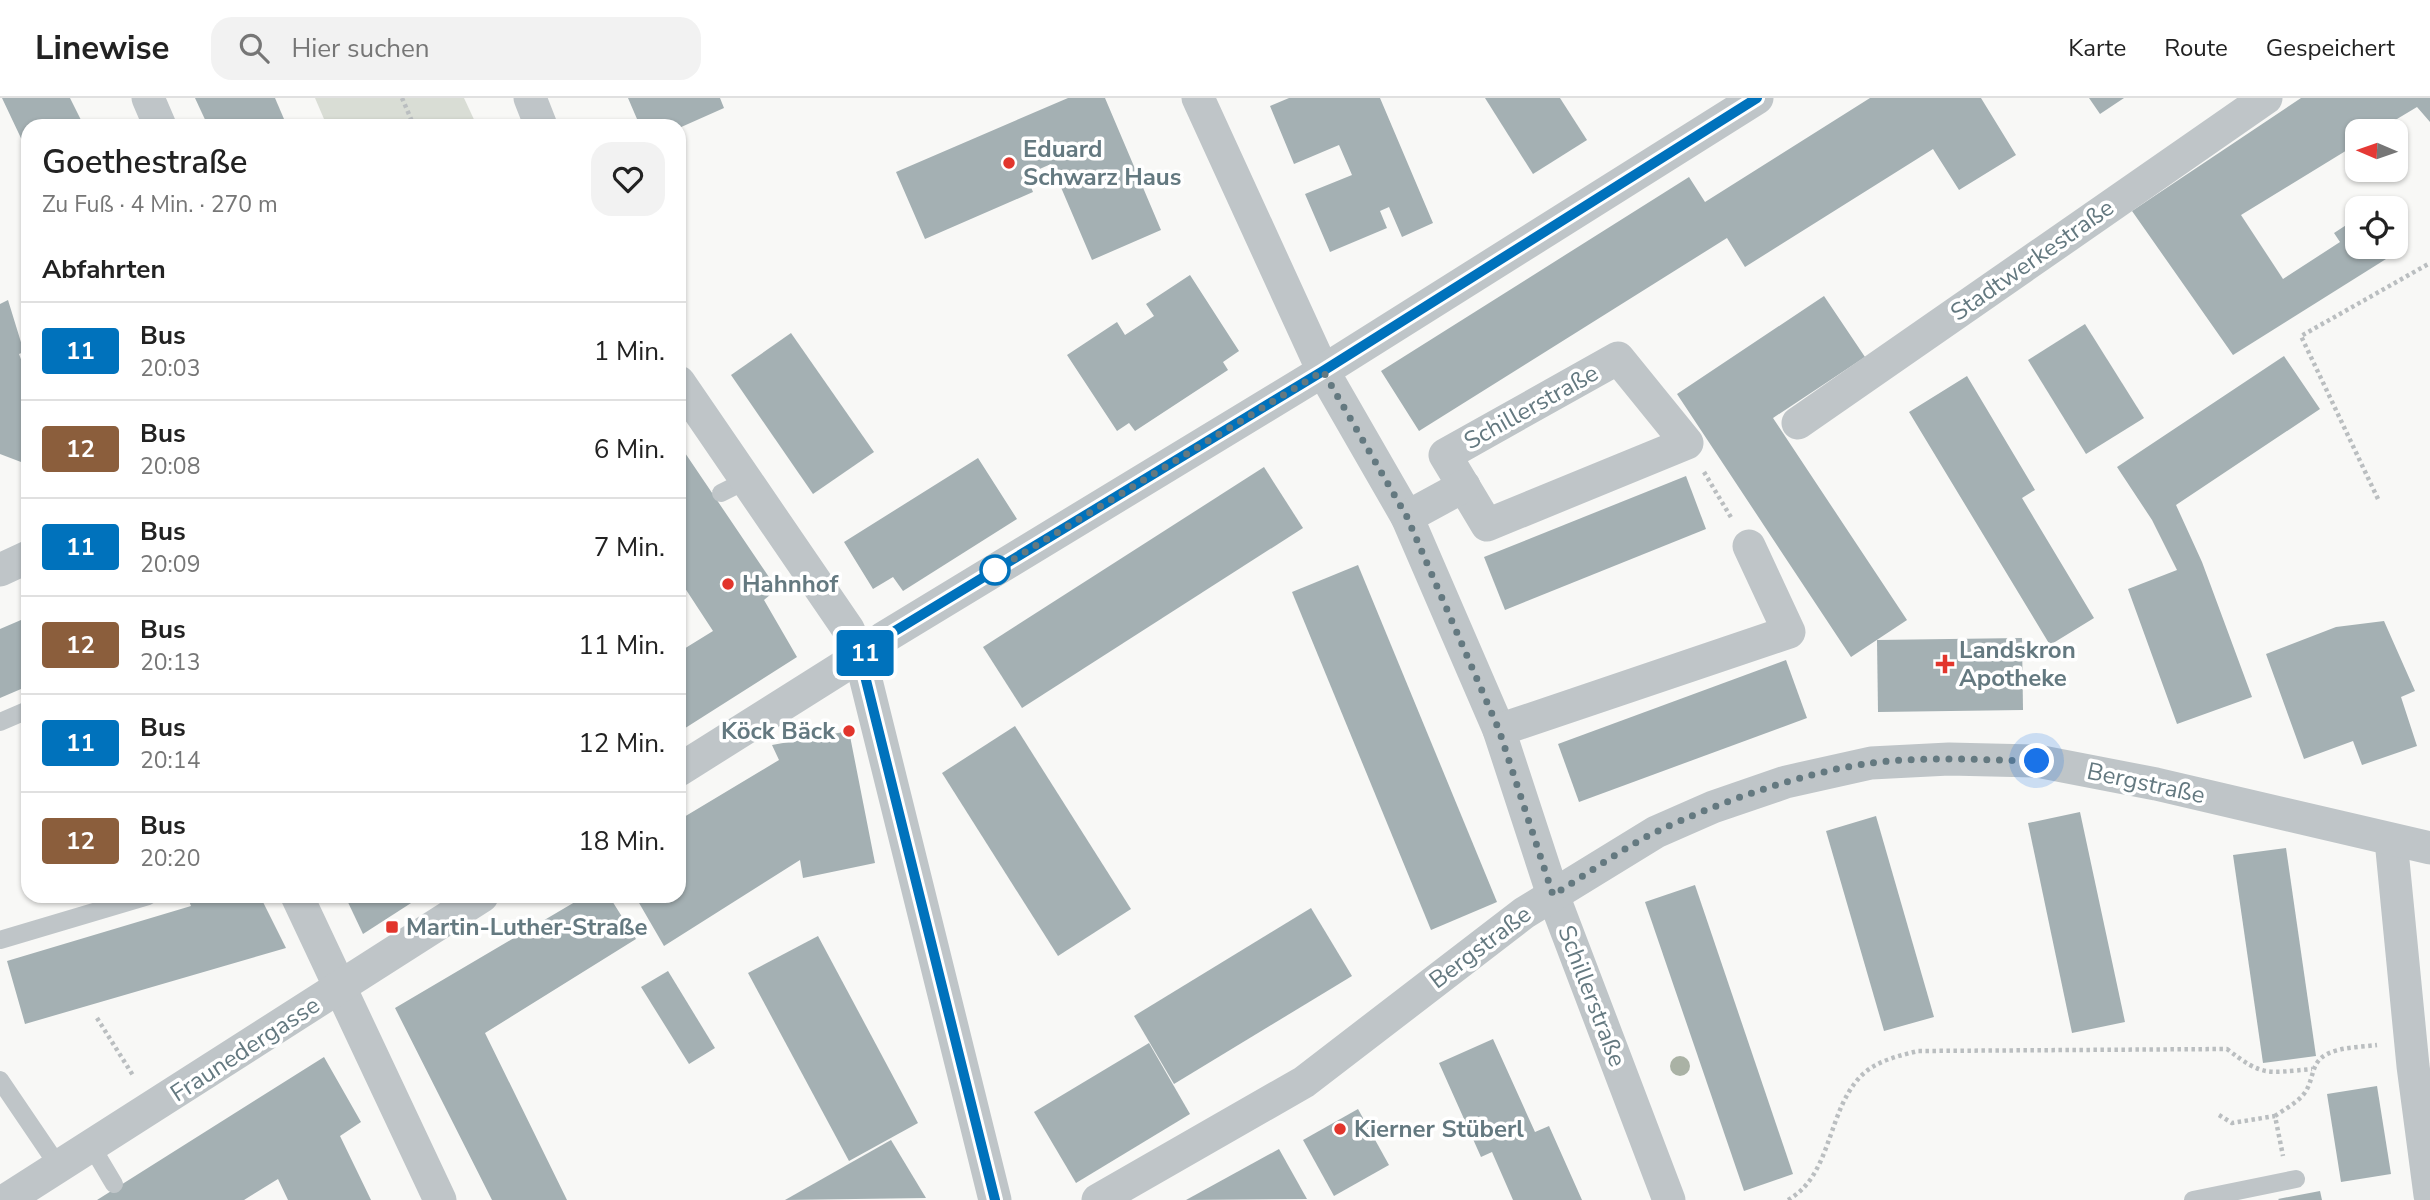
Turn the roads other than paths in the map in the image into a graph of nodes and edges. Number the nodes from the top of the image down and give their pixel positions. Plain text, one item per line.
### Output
1 (148, 98) edge
2 (530, 98) edge
3 (1198, 98) edge
4 (1757, 98) edge
5 (2266, 98) edge
6 (157, 119) edge
7 (538, 119) edge
8 (1323, 371) junction
9 (686, 396) edge
10 (1798, 422) dead end
11 (1464, 486) junction
12 (1407, 517) junction
13 (1749, 546) road end
14 (21, 560) edge
15 (0, 570) edge
16 (860, 656) junction
17 (21, 713) edge
18 (0, 722) edge
19 (1499, 730) junction
20 (686, 766) edge
21 (2391, 840) junction
22 (2430, 848) edge
23 (1553, 895) junction
24 (124, 903) edge
25 (300, 903) edge
26 (471, 903) edge
27 (0, 940) edge
28 (341, 987) junction
29 (0, 1080) edge
30 (92, 1147) junction
31 (59, 1167) junction
32 (2291, 1180) road end
33 (114, 1184) dead end
34 (2430, 1195) edge
35 (6, 1200) edge
36 (440, 1200) edge
37 (995, 1200) edge
38 (1098, 1200) edge
39 (1670, 1200) edge
40 (2193, 1200) edge

1 - 6 street
2 - 7 street
3 - 8 street, Schillerstraße
4 - 8 street
5 - 10 street, Stadtwerkestraße
8 - 12 street, Schillerstraße
8 - 16 street
9 - 16 street
11 - 11 street, Schillerstraße
11 - 12 street, Schillerstraße
12 - 19 street, Schillerstraße
13 - 19 street
14 - 15 street
16 - 20 street
16 - 37 street
17 - 18 lane
19 - 23 street, Schillerstraße
21 - 22 street, Bergstraße
21 - 23 street, Bergstraße
21 - 34 street
23 - 38 street, Bergstraße
23 - 39 street, Schillerstraße
24 - 27 lane
25 - 28 street
26 - 28 street, Fraunedergasse
28 - 30 street, Fraunedergasse
28 - 36 street
29 - 31 lane
30 - 31 street, Fraunedergasse
30 - 33 lane
31 - 35 street, Fraunedergasse
32 - 40 lane

